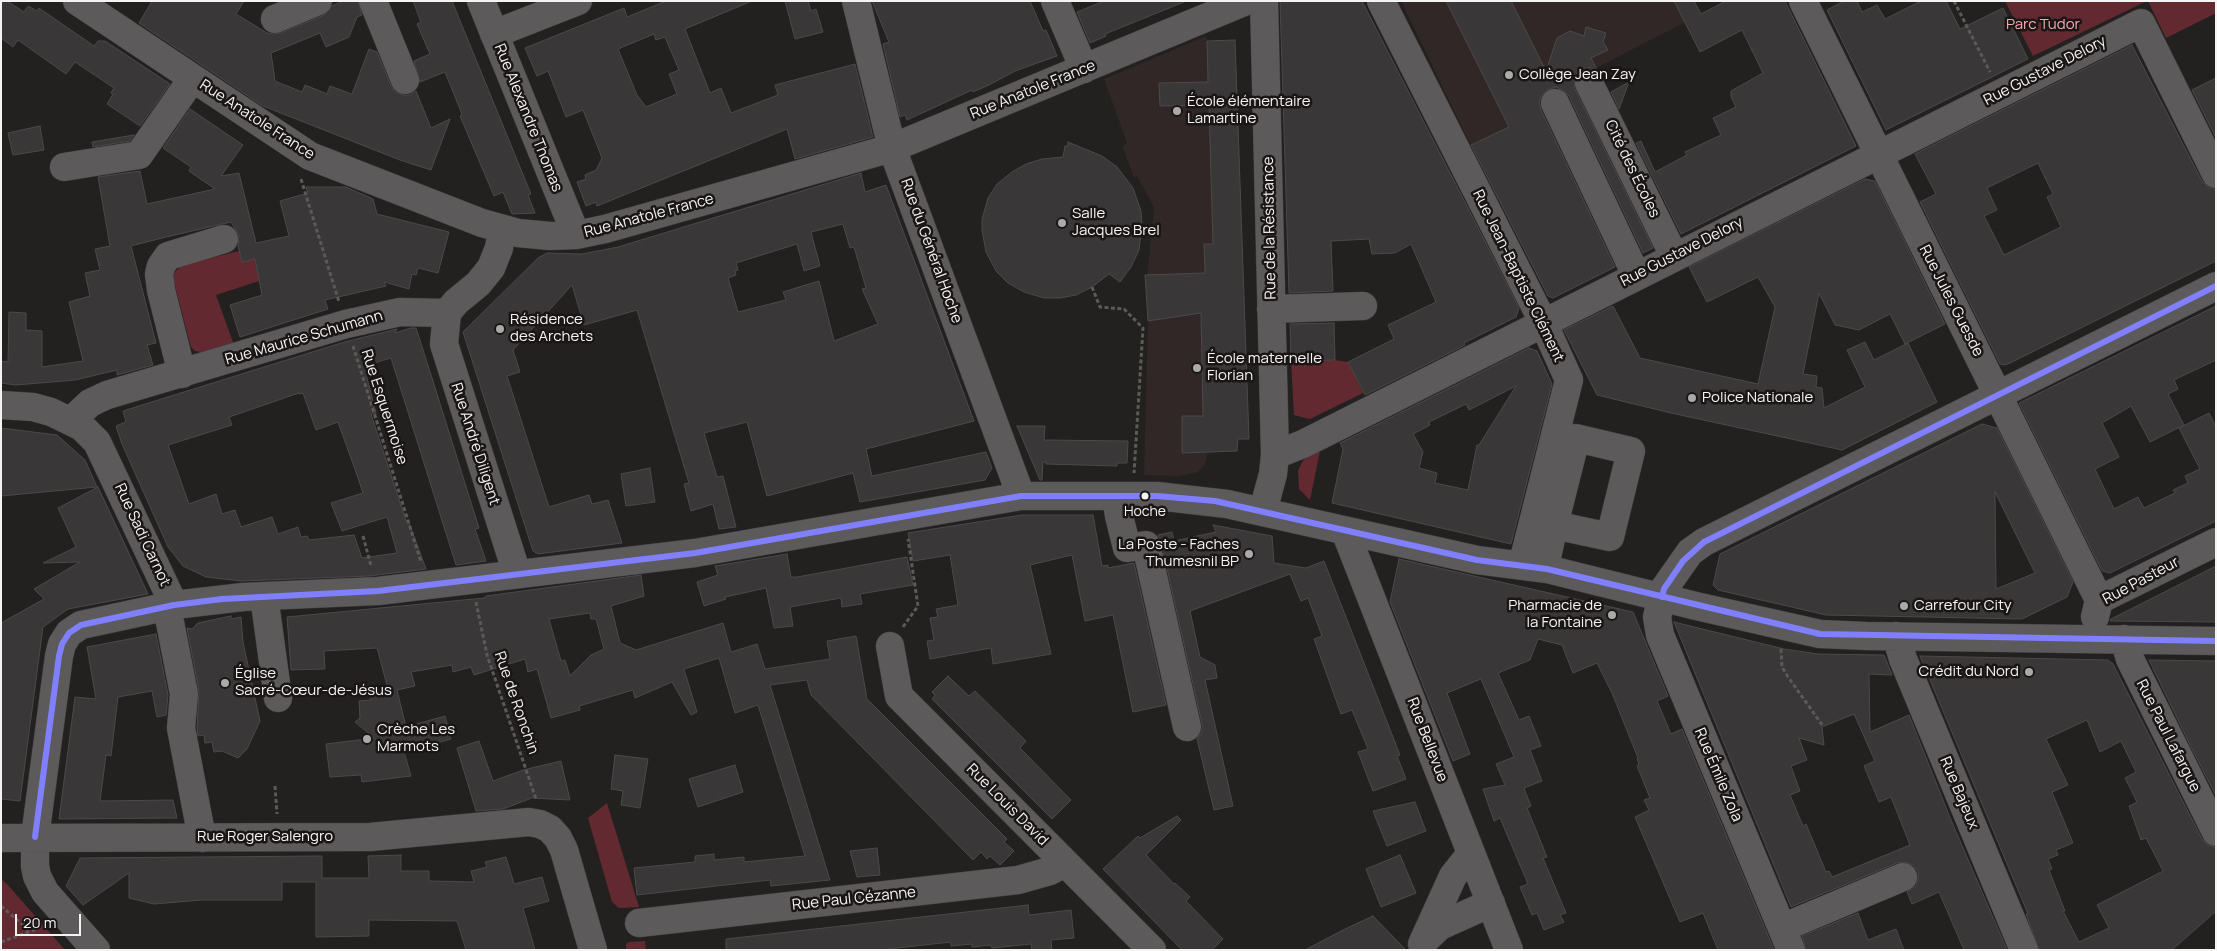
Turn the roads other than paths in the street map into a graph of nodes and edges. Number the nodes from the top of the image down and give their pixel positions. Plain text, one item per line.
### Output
1 (77, 1) edge
2 (318, 1) edge
3 (373, 1) edge
4 (481, 1) edge
5 (578, 1) edge
6 (856, 1) edge
7 (1055, 1) edge
8 (1246, 1) edge
9 (1264, 1) edge
10 (1381, 1) edge
11 (1803, 1) edge
12 (275, 19) dead end
13 (494, 34) junction
14 (1084, 70) junction
15 (192, 78) junction
16 (405, 80) dead end
17 (1589, 83) dead end
18 (1555, 103) dead end
19 (892, 148) junction
20 (1878, 154) junction
21 (64, 167) dead end
22 (2216, 174) edge
23 (502, 230) junction
24 (576, 235) junction
25 (224, 239) dead end
26 (1674, 256) junction
27 (1636, 275) junction
28 (2216, 286) edge
29 (1363, 306) dead end
30 (1271, 309) junction
31 (447, 312) junction
32 (1543, 322) junction
33 (182, 374) junction
34 (1999, 395) junction
35 (1, 405) edge
36 (70, 421) junction
37 (1275, 455) junction
38 (1021, 496) junction
39 (1124, 496) junction
40 (1263, 511) junction
41 (1554, 525) dead end
42 (1345, 531) junction
43 (2216, 542) edge
44 (1534, 568) junction
45 (517, 574) junction
46 (264, 596) junction
47 (1662, 597) junction
48 (2099, 600) junction
49 (170, 606) junction
50 (1896, 636) junction
51 (2094, 638) junction
52 (2124, 638) junction
53 (2216, 641) edge
54 (890, 646) road end
55 (278, 698) dead end
56 (1187, 726) dead end
57 (2216, 832) edge
58 (1, 838) edge
59 (35, 838) junction
60 (202, 838) junction
61 (1472, 856) junction
62 (1065, 863) junction
63 (1903, 877) dead end
64 (1491, 904) junction
65 (640, 924) dead end
66 (1787, 939) edge
67 (1420, 947) edge
68 (96, 950) edge
69 (593, 950) edge
70 (1152, 950) edge
71 (1509, 950) edge
72 (2024, 950) edge

1 - 15 street, Rue Anatole France
2 - 12 street
3 - 16 street
4 - 13 street, Rue Alexandre Thomas
5 - 13 street
6 - 19 street, Rue du Général Hoche
7 - 14 street
8 - 14 street, Rue Anatole France
9 - 30 street, Rue de la Résistance
10 - 32 street, Rue Jean-Baptiste Clément
11 - 20 street, Rue Jules Guesde
13 - 24 street, Rue Alexandre Thomas
14 - 19 street, Rue Anatole France
15 - 21 street
15 - 23 street, Rue Anatole France
17 - 26 street, Cité des Écoles
18 - 27 street
19 - 24 street, Rue Anatole France
19 - 38 street, Rue du Général Hoche
20 - 22 street, Rue Gustave Delory
20 - 26 street, Rue Gustave Delory
20 - 34 street, Rue Jules Guesde
23 - 24 street, Rue Anatole France
23 - 31 street
25 - 33 street
26 - 27 street, Rue Gustave Delory
27 - 32 street, Rue Gustave Delory
28 - 34 street, Rue Émile Zola
29 - 30 street
30 - 37 street, Rue de la Résistance
31 - 33 street, Rue Maurice Schumann
31 - 45 street, Rue André Diligent
32 - 37 street, Rue Gustave Delory
32 - 44 street, Rue Jean-Baptiste Clément
33 - 36 street, Rue Maurice Schumann
34 - 47 street, Rue Émile Zola
34 - 48 street, Rue Jules Guesde
35 - 36 street, Rue Sadi Carnot
36 - 49 street, Rue Sadi Carnot
37 - 40 street
38 - 39 street, Rue Sadi Carnot
38 - 45 street, Rue Sadi Carnot
39 - 40 street, Rue Sadi Carnot
39 - 56 street
40 - 42 street, Rue Sadi Carnot
41 - 44 street
42 - 44 street, Rue Sadi Carnot
42 - 61 street, Rue Bellevue
43 - 48 street, Rue Pasteur
44 - 47 street, Rue Sadi Carnot
45 - 46 street, Rue Sadi Carnot
46 - 49 street, Rue Sadi Carnot
46 - 55 street
47 - 50 street, Rue Sadi Carnot
47 - 66 street, Rue Émile Zola
48 - 51 street, Rue Pasteur
49 - 59 street
49 - 60 street
50 - 51 street, Rue Sadi Carnot
50 - 72 street, Rue Bajeux
51 - 52 street, Rue Sadi Carnot
52 - 53 street, Rue Sadi Carnot
52 - 57 street, Rue Paul Lafargue
54 - 62 street, Rue Louis David
58 - 59 street, Rue Roger Salengro
59 - 60 street, Rue Roger Salengro
59 - 68 street
60 - 69 street, Rue Roger Salengro
61 - 64 street, Rue Bellevue
61 - 67 street
62 - 65 street, Rue Paul Cézanne
62 - 70 street, Rue Louis David
63 - 66 street
64 - 67 street
64 - 71 street, Rue Bellevue

